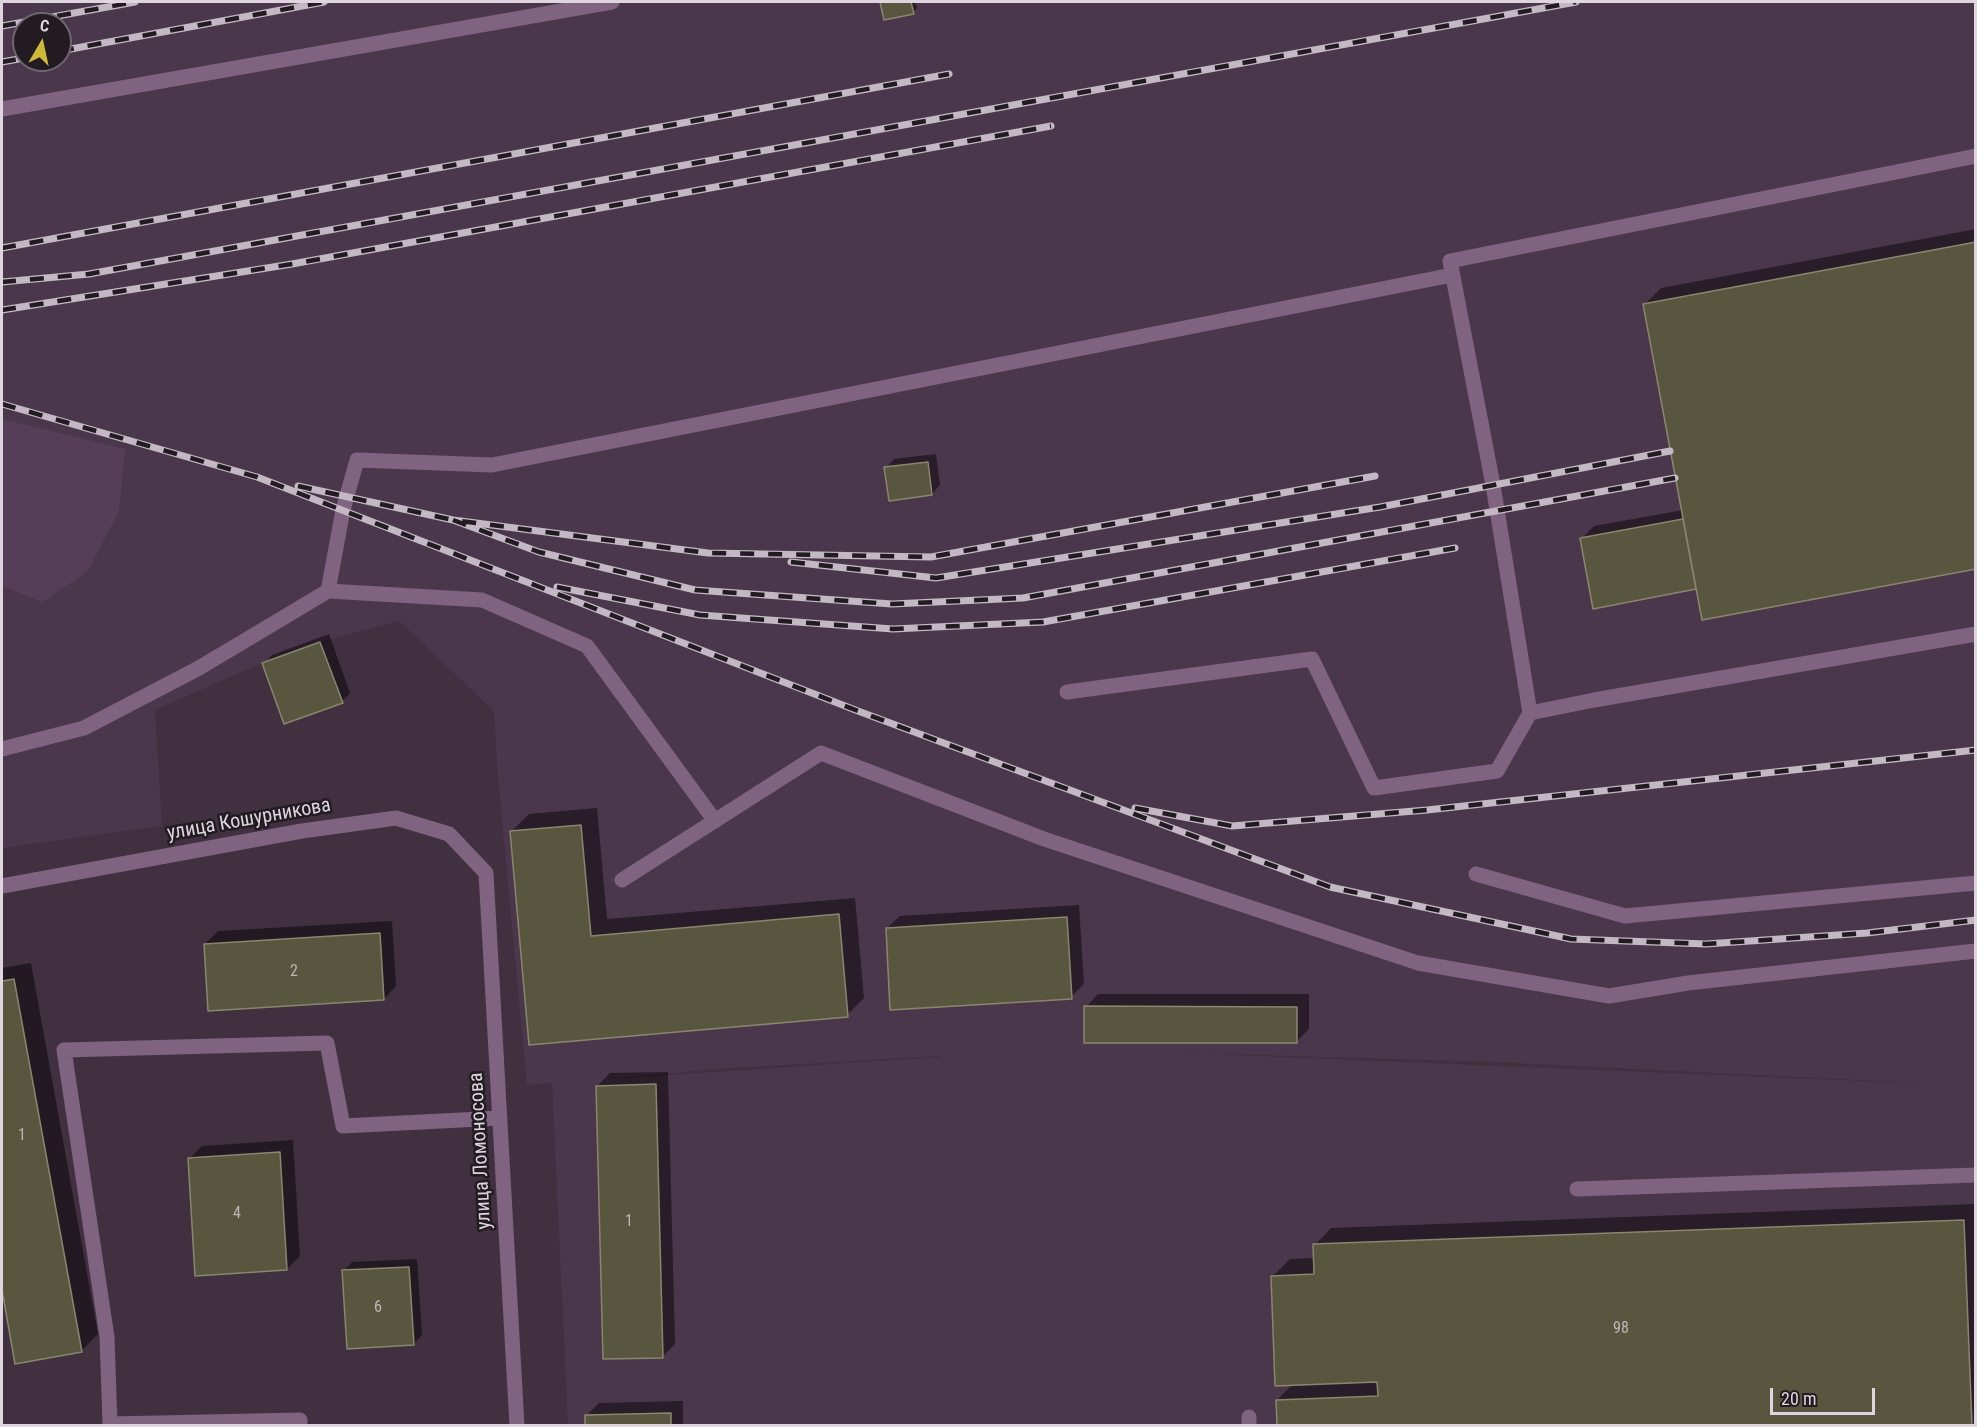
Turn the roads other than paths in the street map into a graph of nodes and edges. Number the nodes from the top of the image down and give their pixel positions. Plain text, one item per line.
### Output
1 (612, 2) edge
2 (2, 109) edge
3 (1976, 156) edge
4 (1452, 275) junction
5 (328, 591) junction
6 (1976, 634) edge
7 (1067, 692) dead end
8 (1530, 713) junction
9 (2, 749) edge
10 (715, 821) junction
11 (486, 873) joint
12 (1476, 874) dead end
13 (622, 880) dead end
14 (1976, 883) edge
15 (2, 886) edge
16 (1976, 951) edge
17 (500, 1118) junction
18 (1976, 1175) edge
19 (1577, 1189) dead end
20 (300, 1425) edge
21 (517, 1425) edge

1 - 2 street
3 - 4 street
4 - 5 street
4 - 8 street
5 - 9 street
5 - 10 street
6 - 8 street
7 - 8 street
10 - 13 street
10 - 16 street
11 - 15 street, улица Кошурникова
11 - 17 street, улица Ломоносова
12 - 14 street
17 - 20 street
17 - 21 street, улица Ломоносова
18 - 19 street

